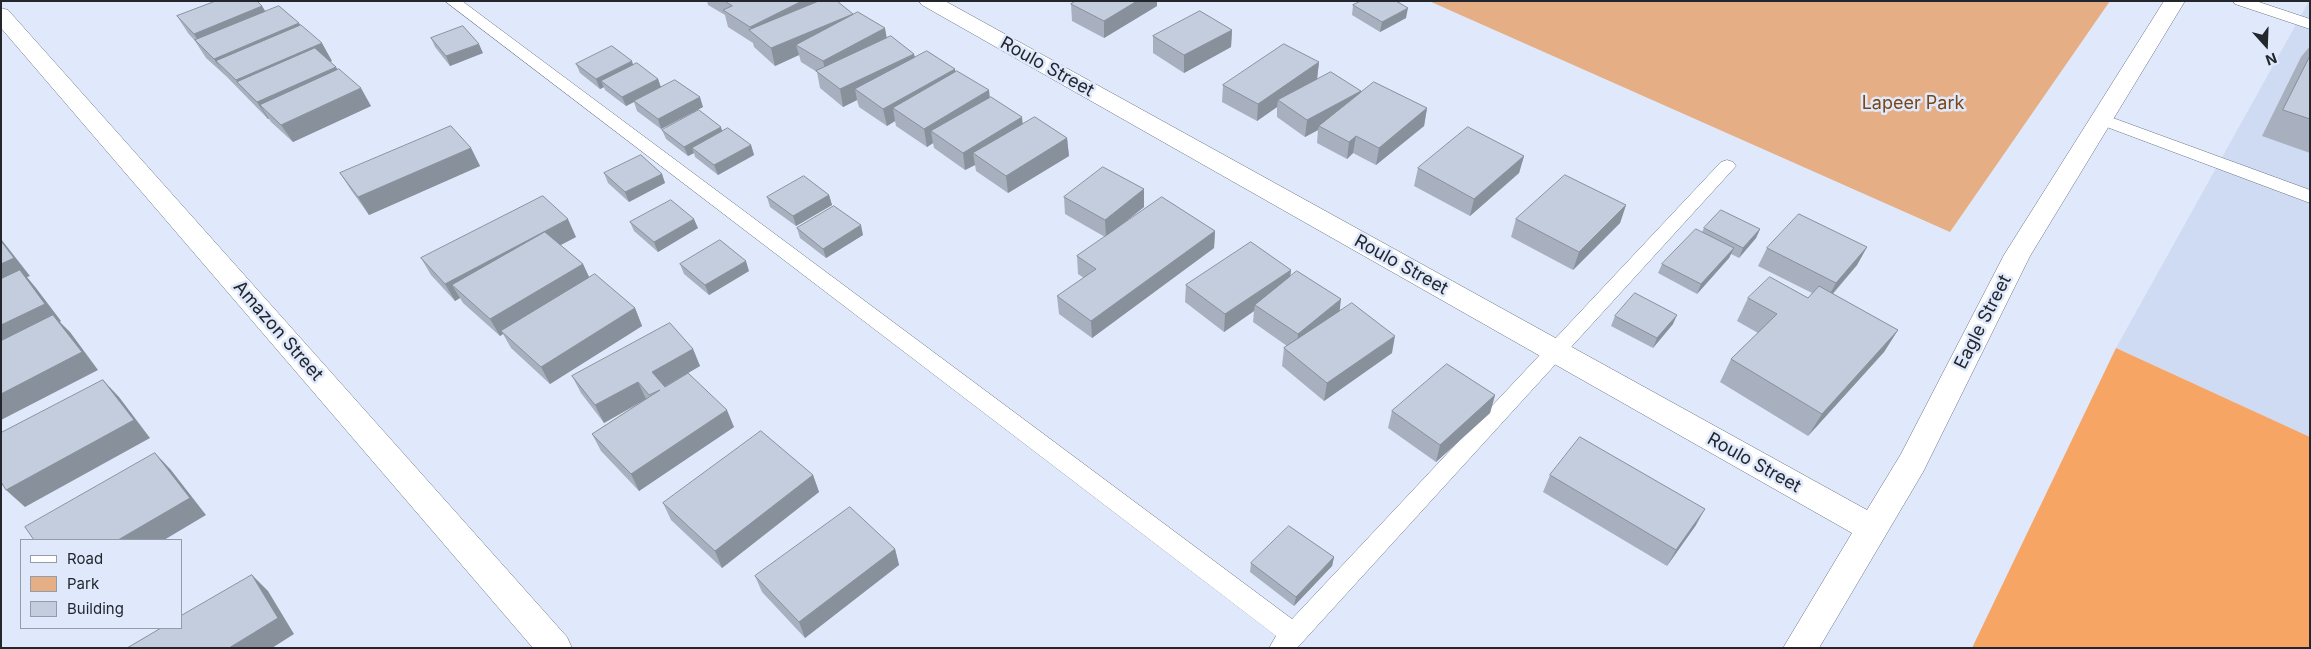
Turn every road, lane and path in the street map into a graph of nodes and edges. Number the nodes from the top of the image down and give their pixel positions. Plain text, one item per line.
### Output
1 (452, 1) edge
2 (929, 1) edge
3 (2175, 1) edge
4 (2240, 1) edge
5 (2, 15) edge
6 (2310, 24) edge
7 (2102, 119) junction
8 (1727, 166) dead end
9 (2310, 197) edge
10 (1555, 352) junction
11 (1873, 529) junction
12 (1287, 641) edge
13 (555, 648) edge
14 (1800, 648) edge

1 - 12 lane
2 - 10 street, Roulo Street
3 - 7 street, Eagle Street
4 - 6 lane
5 - 13 street, Amazon Street
7 - 9 lane
7 - 11 street, Eagle Street
8 - 10 lane
10 - 11 street, Roulo Street
10 - 12 lane
11 - 14 street, Eagle Street

